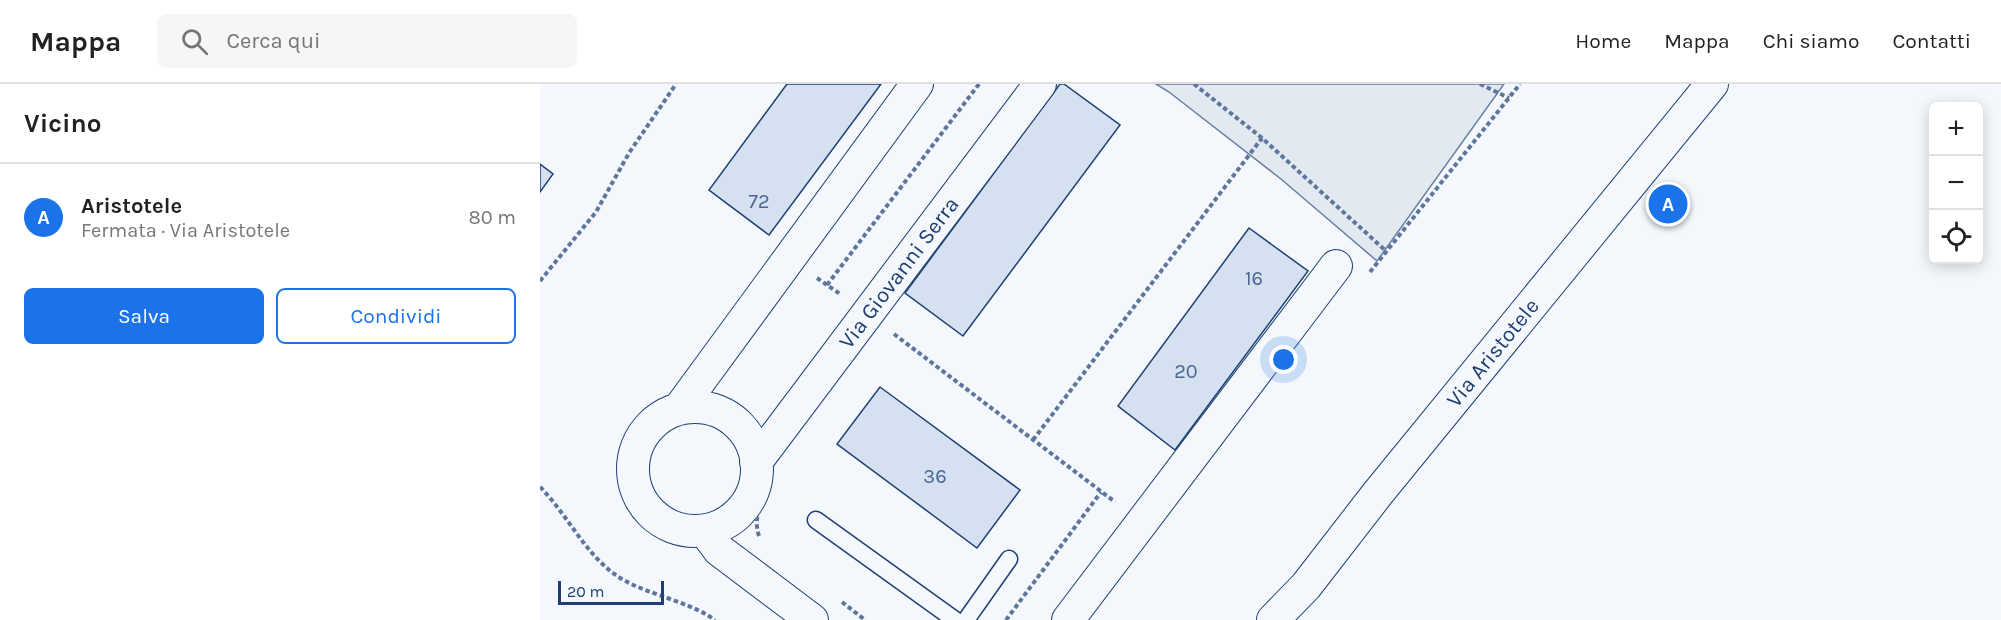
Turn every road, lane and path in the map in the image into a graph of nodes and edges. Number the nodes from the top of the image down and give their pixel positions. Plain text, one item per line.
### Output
1 (676, 84) edge
2 (917, 84) edge
3 (979, 84) edge
4 (1040, 84) edge
5 (1194, 84) edge
6 (1480, 84) edge
7 (1712, 84) edge
8 (1509, 98) dead end
9 (1262, 138) junction
10 (1386, 251) dead end
11 (789, 258) junction
12 (1336, 266) dead end
13 (540, 280) edge
14 (827, 285) junction
15 (868, 314) junction
16 (679, 409) junction
17 (1033, 440) junction
18 (756, 462) junction
19 (540, 487) edge
20 (770, 492) dead end
21 (1101, 492) junction
22 (816, 520) dead end
23 (1142, 523) junction
24 (705, 531) junction
25 (765, 543) dead end
26 (1009, 560) dead end
27 (837, 599) dead end
28 (716, 620) edge
29 (812, 620) edge
30 (865, 620) edge
31 (955, 620) edge
32 (966, 620) edge
33 (1006, 620) edge
34 (1068, 620) edge
35 (1273, 620) edge

1 - 13 path
2 - 11 street, Via Giovanni Serra
3 - 14 path
4 - 15 street, Via Giovanni Serra
5 - 9 path
6 - 8 path
7 - 35 street, Via Aristotele
9 - 10 path
9 - 17 path
11 - 14 path
11 - 16 street, Via Giovanni Serra
12 - 23 street
14 - 15 path
15 - 17 path
15 - 18 street, Via Giovanni Serra
16 - 18 street, Via Giovanni Serra
16 - 24 street, Via Giovanni Serra
17 - 21 path
18 - 24 street, Via Giovanni Serra
19 - 28 path
20 - 25 path
21 - 23 path
21 - 33 path
22 - 31 lane
23 - 34 street
24 - 29 street
26 - 32 lane
27 - 30 path

